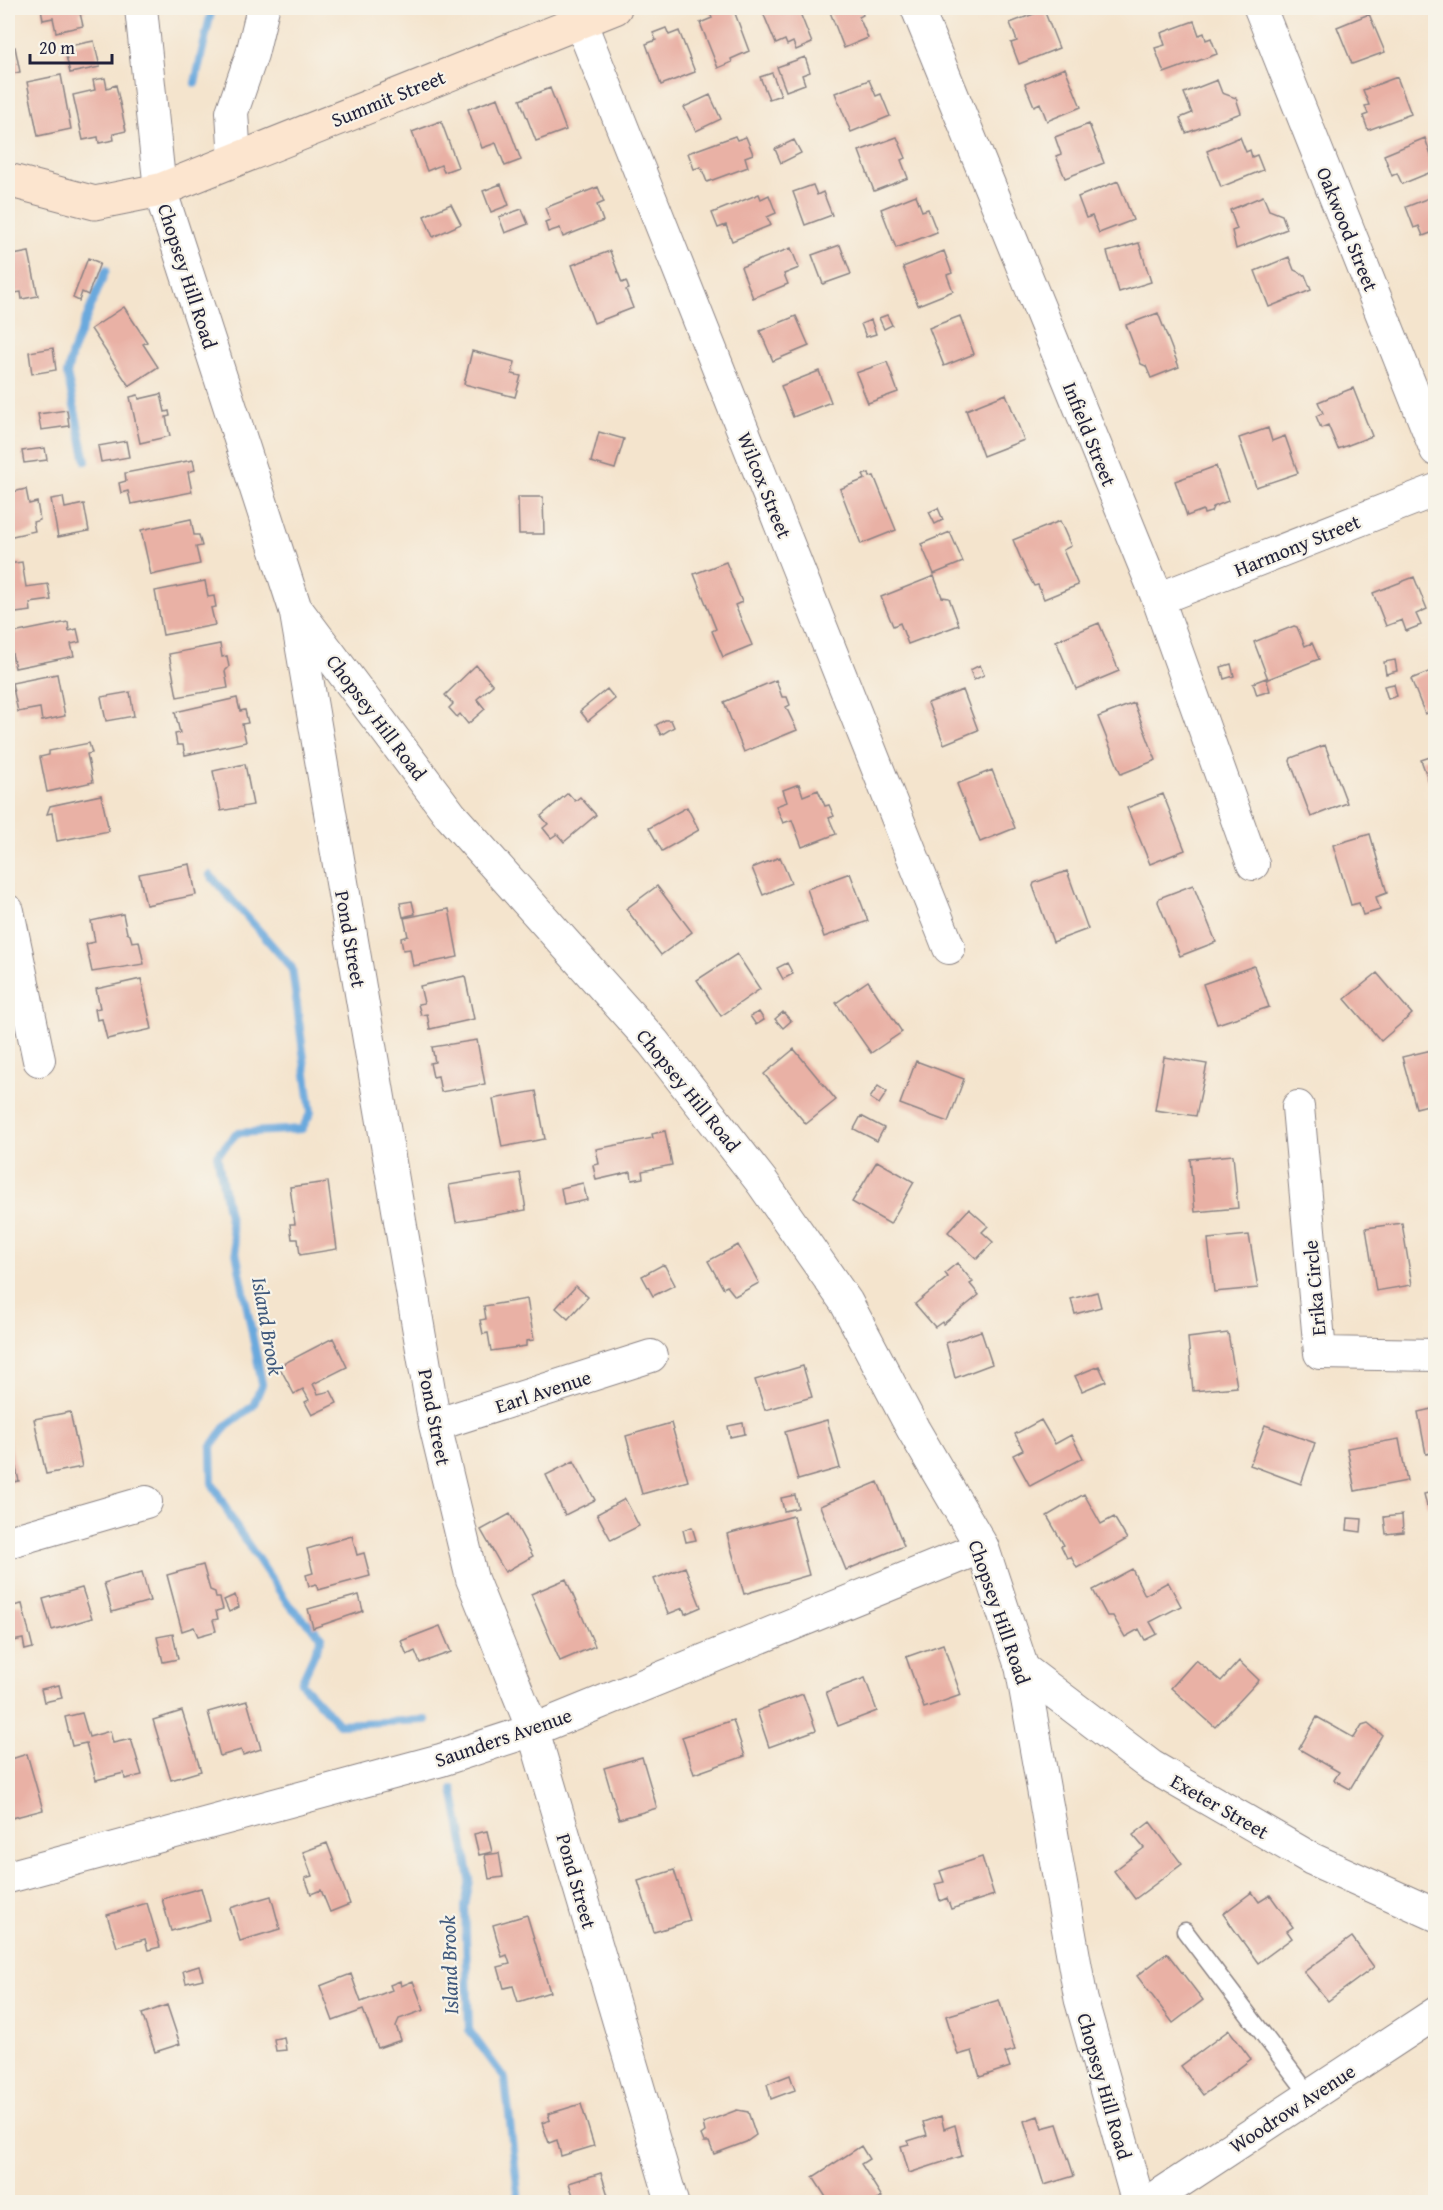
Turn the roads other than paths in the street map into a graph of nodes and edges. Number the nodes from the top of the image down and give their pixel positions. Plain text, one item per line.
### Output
1 (141, 8) edge
2 (262, 8) edge
3 (615, 8) edge
4 (917, 8) edge
5 (1260, 8) edge
6 (580, 21) junction
7 (235, 160) junction
8 (8, 180) edge
9 (160, 190) junction
10 (1436, 450) edge
11 (1436, 490) edge
12 (1158, 599) junction
13 (295, 608) junction
14 (1254, 864) dead end
15 (8, 911) edge
16 (949, 948) dead end
17 (39, 1060) dead end
18 (1298, 1107) dead end
19 (1436, 1355) edge
20 (651, 1356) dead end
21 (435, 1425) junction
22 (146, 1502) dead end
23 (8, 1542) edge
24 (982, 1547) junction
25 (1022, 1668) junction
26 (533, 1730) junction
27 (8, 1877) edge
28 (1436, 1916) edge
29 (1185, 1931) dead end
30 (1436, 2013) edge
31 (1310, 2096) junction
32 (672, 2202) edge
33 (1138, 2202) edge
34 (1149, 2202) edge

1 - 9 street
2 - 7 street
3 - 6 main road, Summit Street
4 - 12 street, Infield Street
5 - 10 street, Oakwood Street
6 - 7 main road, Summit Street
6 - 16 street, Wilcox Street
7 - 9 main road, Summit Street
8 - 9 main road, Chopsey Hill Road
9 - 13 street, Chopsey Hill Road
11 - 12 street, Harmony Street
12 - 14 street, Infield Street
13 - 21 street, Pond Street
13 - 24 street, Chopsey Hill Road
15 - 17 street
18 - 19 street, Erika Circle
20 - 21 street, Earl Avenue
21 - 26 street, Pond Street
22 - 23 street
24 - 25 street, Chopsey Hill Road
24 - 26 street, Saunders Avenue
25 - 28 street, Exeter Street
25 - 33 street, Chopsey Hill Road
26 - 27 street, Saunders Avenue
26 - 32 street, Pond Street
29 - 31 lane
30 - 31 street, Woodrow Avenue
31 - 34 street, Woodrow Avenue

